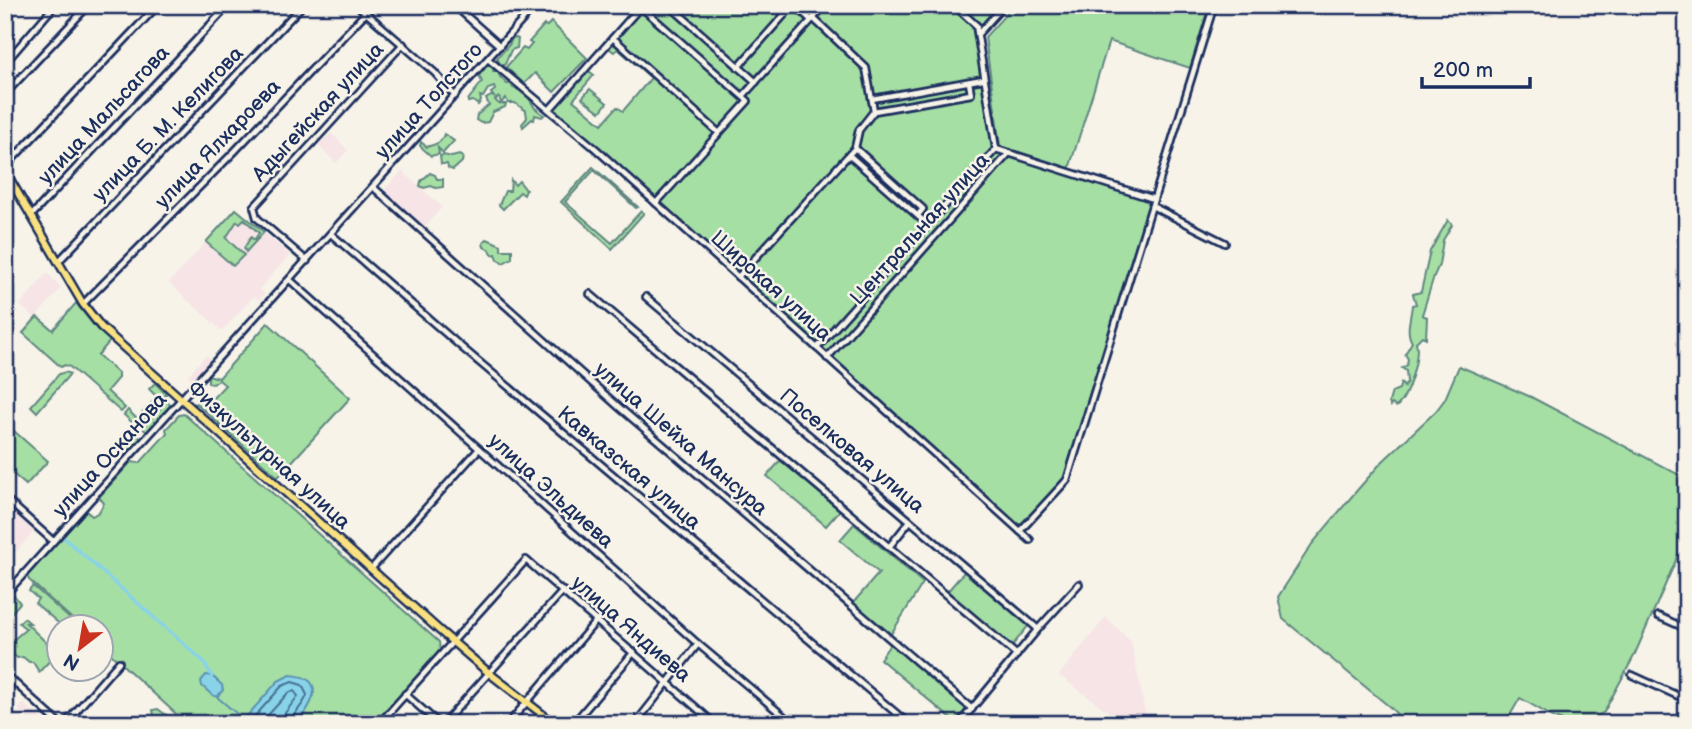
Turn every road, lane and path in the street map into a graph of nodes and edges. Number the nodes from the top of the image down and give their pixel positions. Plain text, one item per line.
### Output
1 (55, 5) edge
2 (89, 5) edge
3 (158, 5) edge
4 (229, 5) edge
5 (357, 5) edge
6 (373, 5) edge
7 (454, 5) edge
8 (536, 5) edge
9 (669, 5) edge
10 (794, 5) edge
11 (809, 5) edge
12 (825, 5) edge
13 (954, 5) edge
14 (1004, 5) edge
15 (1213, 5) edge
16 (642, 6) edge
17 (300, 8) dead end
18 (366, 13) junction
19 (818, 13) junction
20 (812, 19) junction
21 (976, 25) junction
22 (983, 28) junction
23 (977, 34) junction
24 (613, 38) junction
25 (403, 44) junction
26 (500, 46) junction
27 (488, 59) junction
28 (5, 63) edge
29 (738, 66) junction
30 (983, 79) junction
31 (756, 82) junction
32 (969, 82) junction
33 (5, 93) edge
34 (455, 96) junction
35 (743, 96) junction
36 (872, 99) junction
37 (550, 109) junction
38 (874, 111) junction
39 (719, 133) junction
40 (855, 148) junction
41 (996, 149) junction
42 (1009, 153) junction
43 (849, 155) junction
44 (5, 169) edge
45 (373, 187) junction
46 (1154, 199) junction
47 (656, 203) junction
48 (1152, 205) junction
49 (918, 215) junction
50 (31, 216) junction
51 (928, 225) junction
52 (331, 234) junction
53 (1225, 243) dead end
54 (307, 261) junction
55 (58, 262) junction
56 (738, 277) junction
57 (290, 280) junction
58 (590, 294) dead end
59 (646, 297) dead end
60 (83, 304) junction
61 (817, 348) junction
62 (827, 358) junction
63 (181, 400) junction
64 (479, 449) junction
65 (5, 498) edge
66 (910, 521) junction
67 (1020, 531) junction
68 (1030, 540) dead end
69 (52, 541) junction
70 (889, 547) junction
71 (371, 570) junction
72 (1079, 584) dead end
73 (563, 591) junction
74 (5, 593) edge
75 (1658, 616) dead end
76 (597, 620) junction
77 (1038, 629) junction
78 (1687, 629) edge
79 (453, 641) junction
80 (698, 644) junction
81 (634, 652) junction
82 (1017, 655) junction
83 (119, 662) dead end
84 (489, 673) junction
85 (5, 674) edge
86 (1632, 675) dead end
87 (669, 682) junction
88 (405, 694) junction
89 (1687, 700) edge
90 (527, 702) junction
91 (972, 709) junction
92 (62, 724) edge
93 (379, 724) edge
94 (441, 724) edge
95 (508, 724) edge
96 (555, 724) edge
97 (573, 724) edge
98 (635, 724) edge
99 (715, 724) edge
100 (793, 724) edge
101 (909, 724) edge
102 (959, 724) edge

1 - 28 street
2 - 33 street
3 - 44 street
4 - 50 street, улица Мальсагова
5 - 18 street
6 - 18 street, улица Ялхароева
7 - 26 street
8 - 26 street, улица Толстого
9 - 29 street
10 - 20 street
10 - 29 street
11 - 19 street
12 - 19 street
13 - 21 street
14 - 22 street
15 - 46 street
16 - 24 street
16 - 35 street
17 - 55 street, улица Б. М. Келигова
18 - 25 street
18 - 60 street, улица Ялхароева
19 - 20 street
20 - 31 street
20 - 36 street
21 - 22 street
21 - 23 street, Центральная улица
22 - 23 street
23 - 30 street, Центральная улица
24 - 37 street
24 - 39 street
25 - 34 street
25 - 54 street, Адыгейская улица
26 - 27 street, улица Толстого
27 - 34 street, улица Толстого
27 - 37 street, Широкая улица
29 - 31 street
30 - 32 street
30 - 41 street, Центральная улица
31 - 35 street
32 - 36 street
32 - 38 street
34 - 45 street, улица Толстого
35 - 39 street
36 - 38 street
37 - 47 street, Широкая улица
38 - 40 street
39 - 47 street
40 - 43 street
40 - 49 street
41 - 42 street, Центральная улица
41 - 51 street, Центральная улица
42 - 46 street, Центральная улица
42 - 62 street, Центральная улица
43 - 49 street
43 - 56 street
44 - 50 main road, Физкультурная улица
45 - 52 street, улица Осканова
45 - 91 street, улица Шейха Мансура
46 - 48 street
47 - 56 street, Широкая улица
48 - 53 street
48 - 67 street
49 - 51 street
50 - 55 main road, Физкультурная улица
51 - 61 street, Центральная улица
52 - 54 street, улица Осканова
52 - 101 street, Кавказская улица
54 - 57 street, улица Осканова
55 - 60 main road, Физкультурная улица
56 - 61 street, Широкая улица
57 - 63 street, улица Осканова
57 - 64 street, улица Эльдиева
58 - 70 street
59 - 66 street, Поселковая улица
60 - 63 main road, Физкультурная улица
61 - 62 street, Широкая улица
62 - 67 street, Широкая улица
63 - 69 street, улица Осканова
63 - 71 main road, Физкультурная улица
64 - 71 street
64 - 80 street, улица Эльдиева
65 - 69 street
66 - 70 street
66 - 77 street, Поселковая улица
67 - 68 street, Широкая улица
69 - 74 street, улица Осканова
70 - 82 street
71 - 79 main road, Физкультурная улица
72 - 77 street
73 - 76 street, улица Яндиева
73 - 79 street, улица Яндиева
73 - 84 street
75 - 78 street
76 - 81 street, улица Яндиева
76 - 90 street
77 - 82 street
79 - 84 main road, Физкультурная улица
79 - 88 street
80 - 87 street
80 - 100 street, улица Эльдиева
81 - 87 street, улица Яндиева
81 - 97 street
82 - 91 street
83 - 92 street
84 - 90 main road, Физкультурная улица
84 - 94 street
85 - 92 street
86 - 89 street
87 - 98 street
87 - 99 street, улица Яндиева
88 - 93 street
88 - 94 street
90 - 95 street
90 - 96 main road, Физкультурная улица
91 - 102 street

